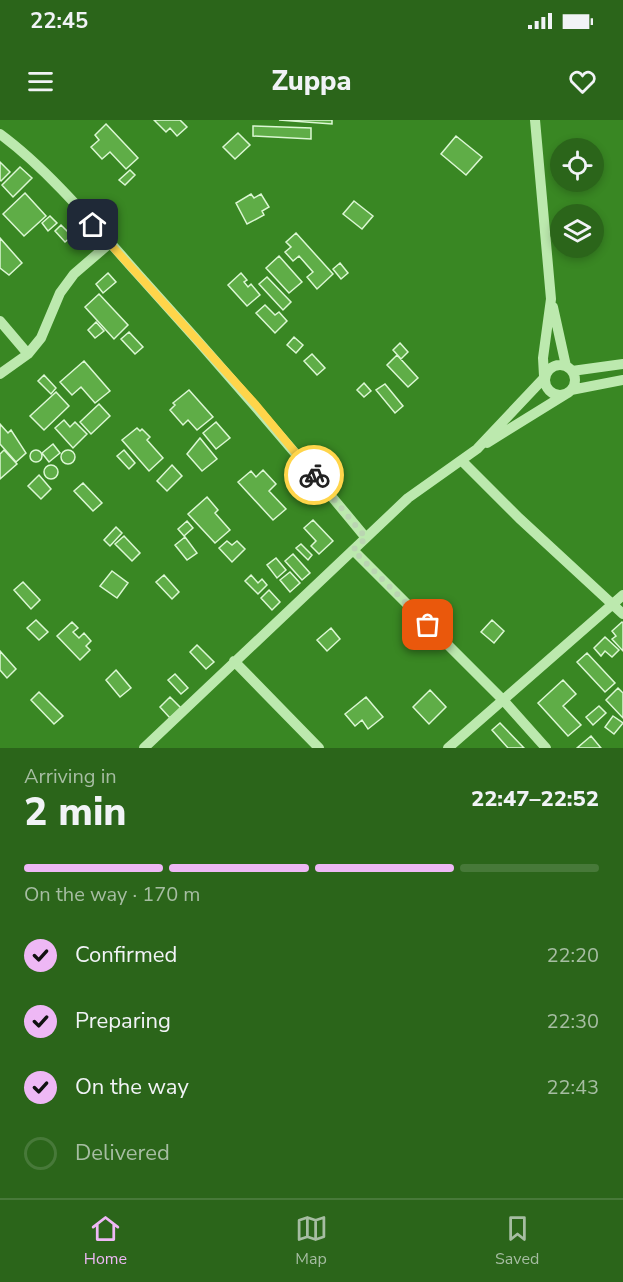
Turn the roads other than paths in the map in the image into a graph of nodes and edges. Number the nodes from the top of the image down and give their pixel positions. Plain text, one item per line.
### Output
1 (535, 120) edge
2 (0, 134) edge
3 (110, 243) junction
4 (551, 298) junction
5 (0, 321) edge
6 (28, 354) junction
7 (623, 364) edge
8 (569, 368) junction
9 (0, 374) edge
10 (544, 377) junction
11 (623, 380) edge
12 (568, 392) junction
13 (477, 449) junction
14 (462, 461) junction
15 (366, 538) junction
16 (353, 550) junction
17 (623, 595) edge
18 (614, 606) junction
19 (623, 614) edge
20 (234, 661) junction
21 (504, 701) junction
22 (144, 748) edge
23 (319, 748) edge
24 (448, 748) edge
25 (546, 748) edge

1 - 4 street
2 - 3 street
3 - 6 street
3 - 15 street
4 - 8 street
4 - 10 street
5 - 6 street
6 - 9 street
7 - 8 street
8 - 10 street
8 - 12 street
10 - 12 street
10 - 13 street
11 - 12 street
12 - 13 street
13 - 14 street
14 - 15 street
14 - 18 street
15 - 16 street
16 - 20 street
16 - 21 street
17 - 18 street
18 - 19 street
18 - 21 street
20 - 22 street
20 - 23 street
21 - 24 street
21 - 25 street

